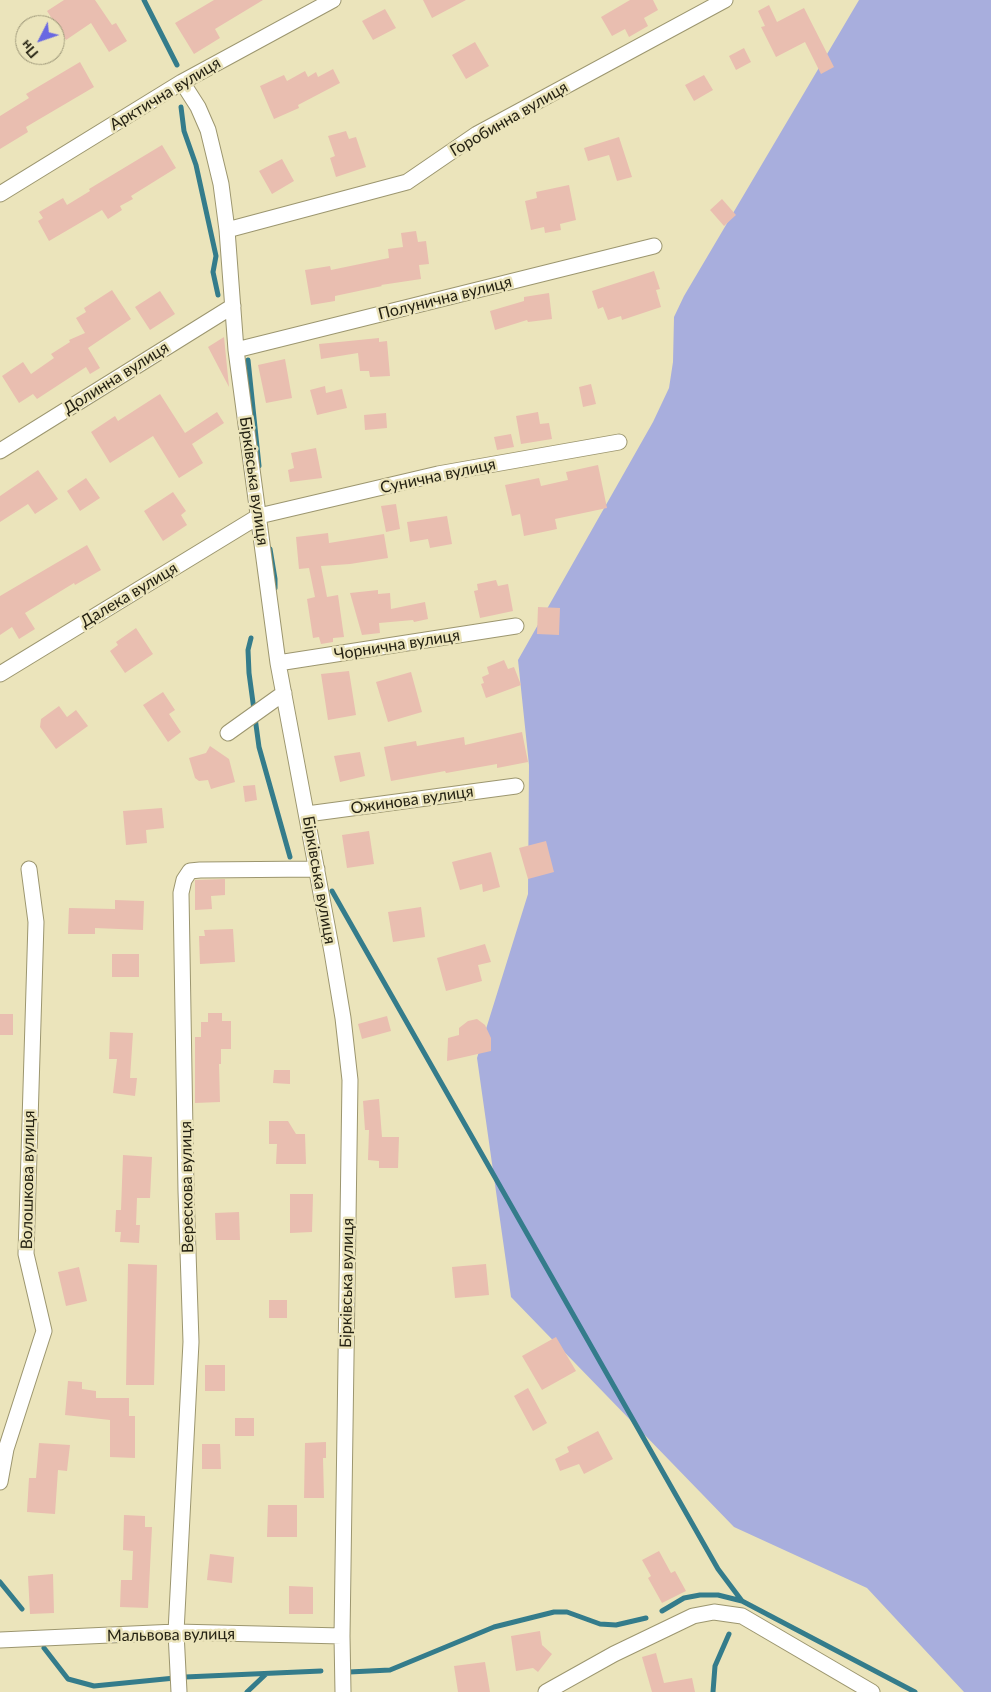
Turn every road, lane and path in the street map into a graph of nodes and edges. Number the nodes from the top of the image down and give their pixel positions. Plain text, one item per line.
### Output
1 (332, 0) edge
2 (725, 0) edge
3 (182, 82) junction
4 (0, 194) edge
5 (227, 230) junction
6 (654, 246) dead end
7 (233, 306) junction
8 (236, 350) junction
9 (619, 442) dead end
10 (0, 451) edge
11 (259, 516) junction
12 (516, 626) dead end
13 (278, 663) junction
14 (0, 674) edge
15 (284, 693) junction
16 (228, 733) dead end
17 (516, 786) dead end
18 (307, 814) junction
19 (29, 869) dead end
20 (317, 869) junction
21 (0, 1478) edge
22 (176, 1632) junction
23 (342, 1636) junction
24 (0, 1640) edge
25 (179, 1692) edge
26 (342, 1692) edge
27 (546, 1692) edge
28 (872, 1692) edge

1 - 3 street, Арктична вулиця
2 - 5 street, Горобинна вулиця
3 - 4 street, Арктична вулиця
3 - 5 street, Бірківська вулиця
5 - 7 street, Бірківська вулиця
6 - 8 street, Полунична вулиця
7 - 8 street, Бірківська вулиця
7 - 10 street, Долинна вулиця
8 - 11 street, Бірківська вулиця
9 - 11 street, Сунична вулиця
11 - 13 street, Бірківська вулиця
11 - 14 street, Далека вулиця
12 - 13 street, Чорнична вулиця
13 - 15 street, Бірківська вулиця
15 - 16 street
15 - 18 street, Бірківська вулиця
17 - 18 street, Ожинова вулиця
18 - 20 street, Бірківська вулиця
19 - 21 street, Волошкова вулиця
20 - 22 street, Верескова вулиця
20 - 23 street, Бірківська вулиця
22 - 23 street, Мальвова вулиця
22 - 24 street, Мальвова вулиця
22 - 25 street
23 - 26 street, Бірківська вулиця
27 - 28 street

